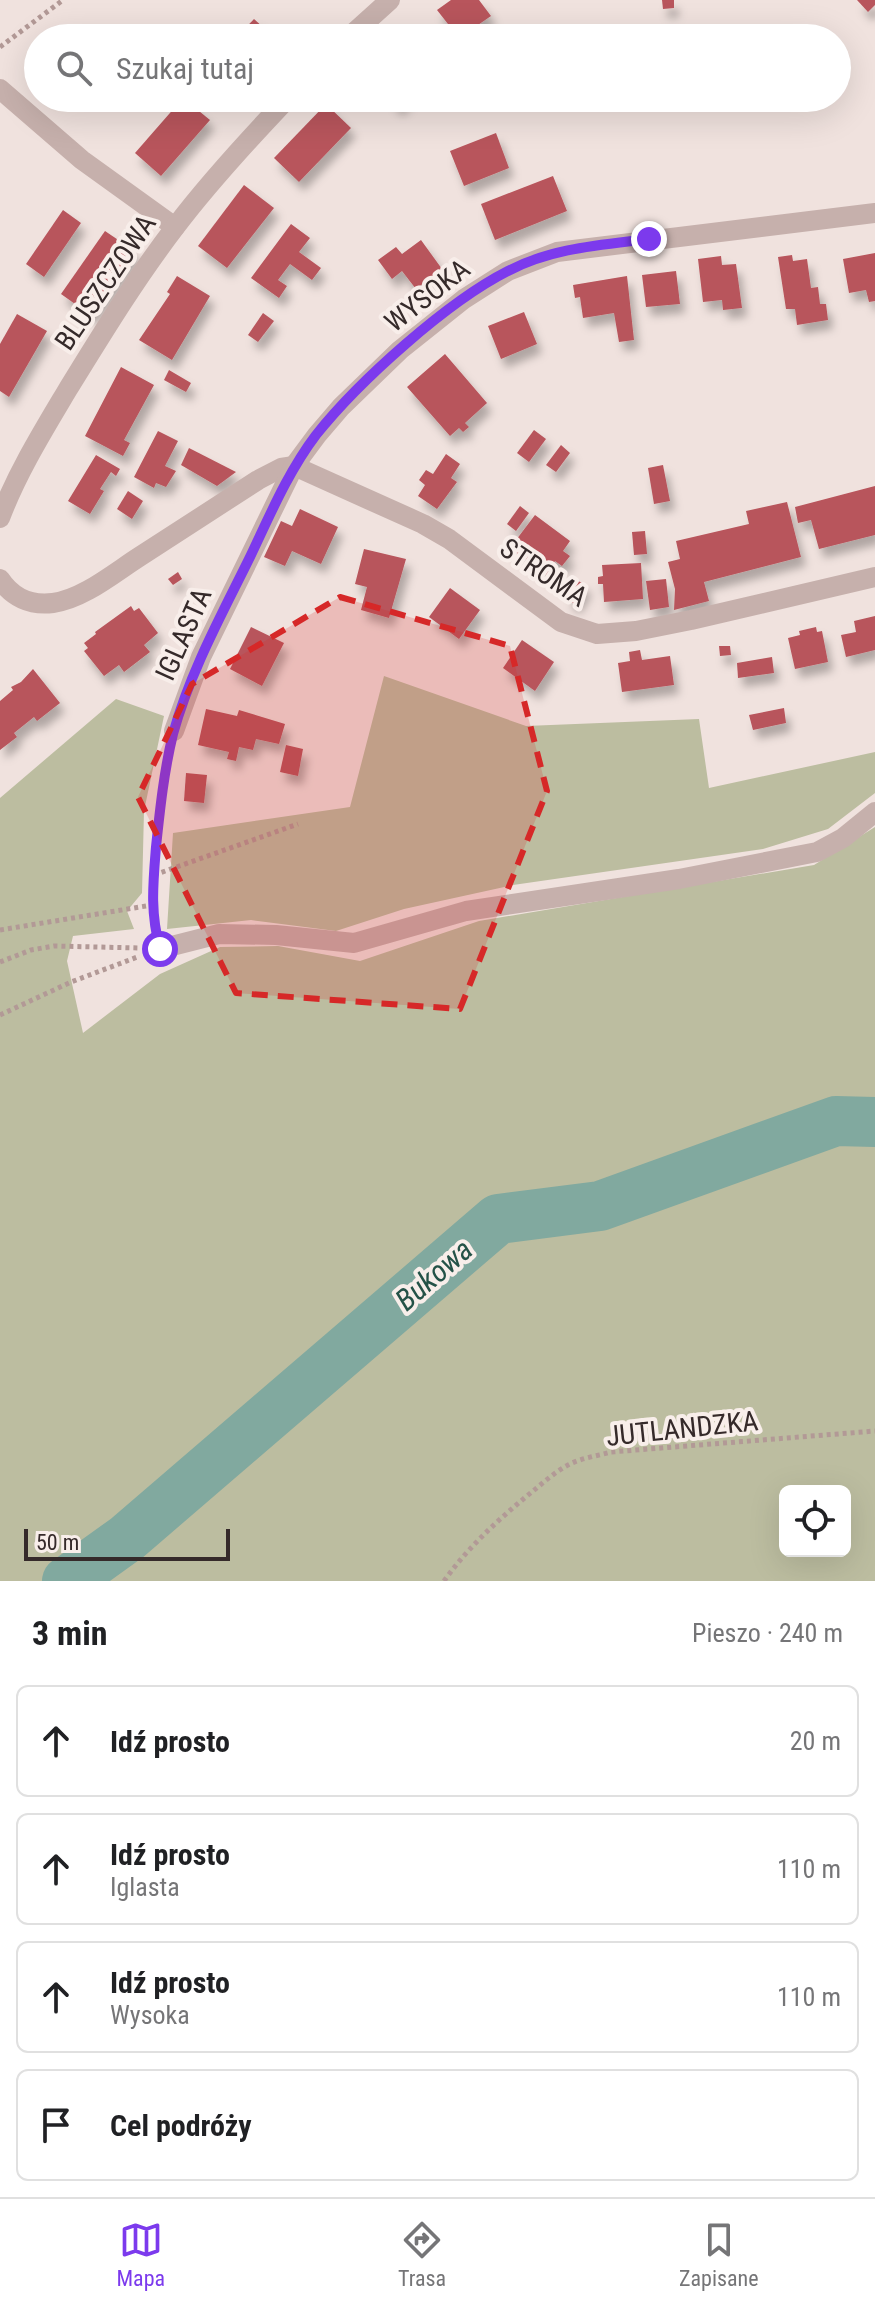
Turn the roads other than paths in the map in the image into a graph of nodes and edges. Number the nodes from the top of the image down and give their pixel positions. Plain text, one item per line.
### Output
1 (390, 0) edge
2 (363, 24) edge
3 (0, 89) edge
4 (24, 110) edge
5 (27, 112) edge
6 (275, 112) edge
7 (875, 213) edge
8 (175, 227) junction
9 (294, 466) junction
10 (0, 518) edge
11 (875, 577) edge
12 (0, 579) edge
13 (174, 731) road end
14 (875, 812) edge
15 (160, 949) road end

1 - 2 street
3 - 4 street
5 - 8 street
6 - 8 street, BLUSZCZOWA
7 - 9 street, WYSOKA
8 - 10 street, BLUSZCZOWA
9 - 11 street, STROMA
9 - 12 street
9 - 13 street, IGLASTA
14 - 15 street

